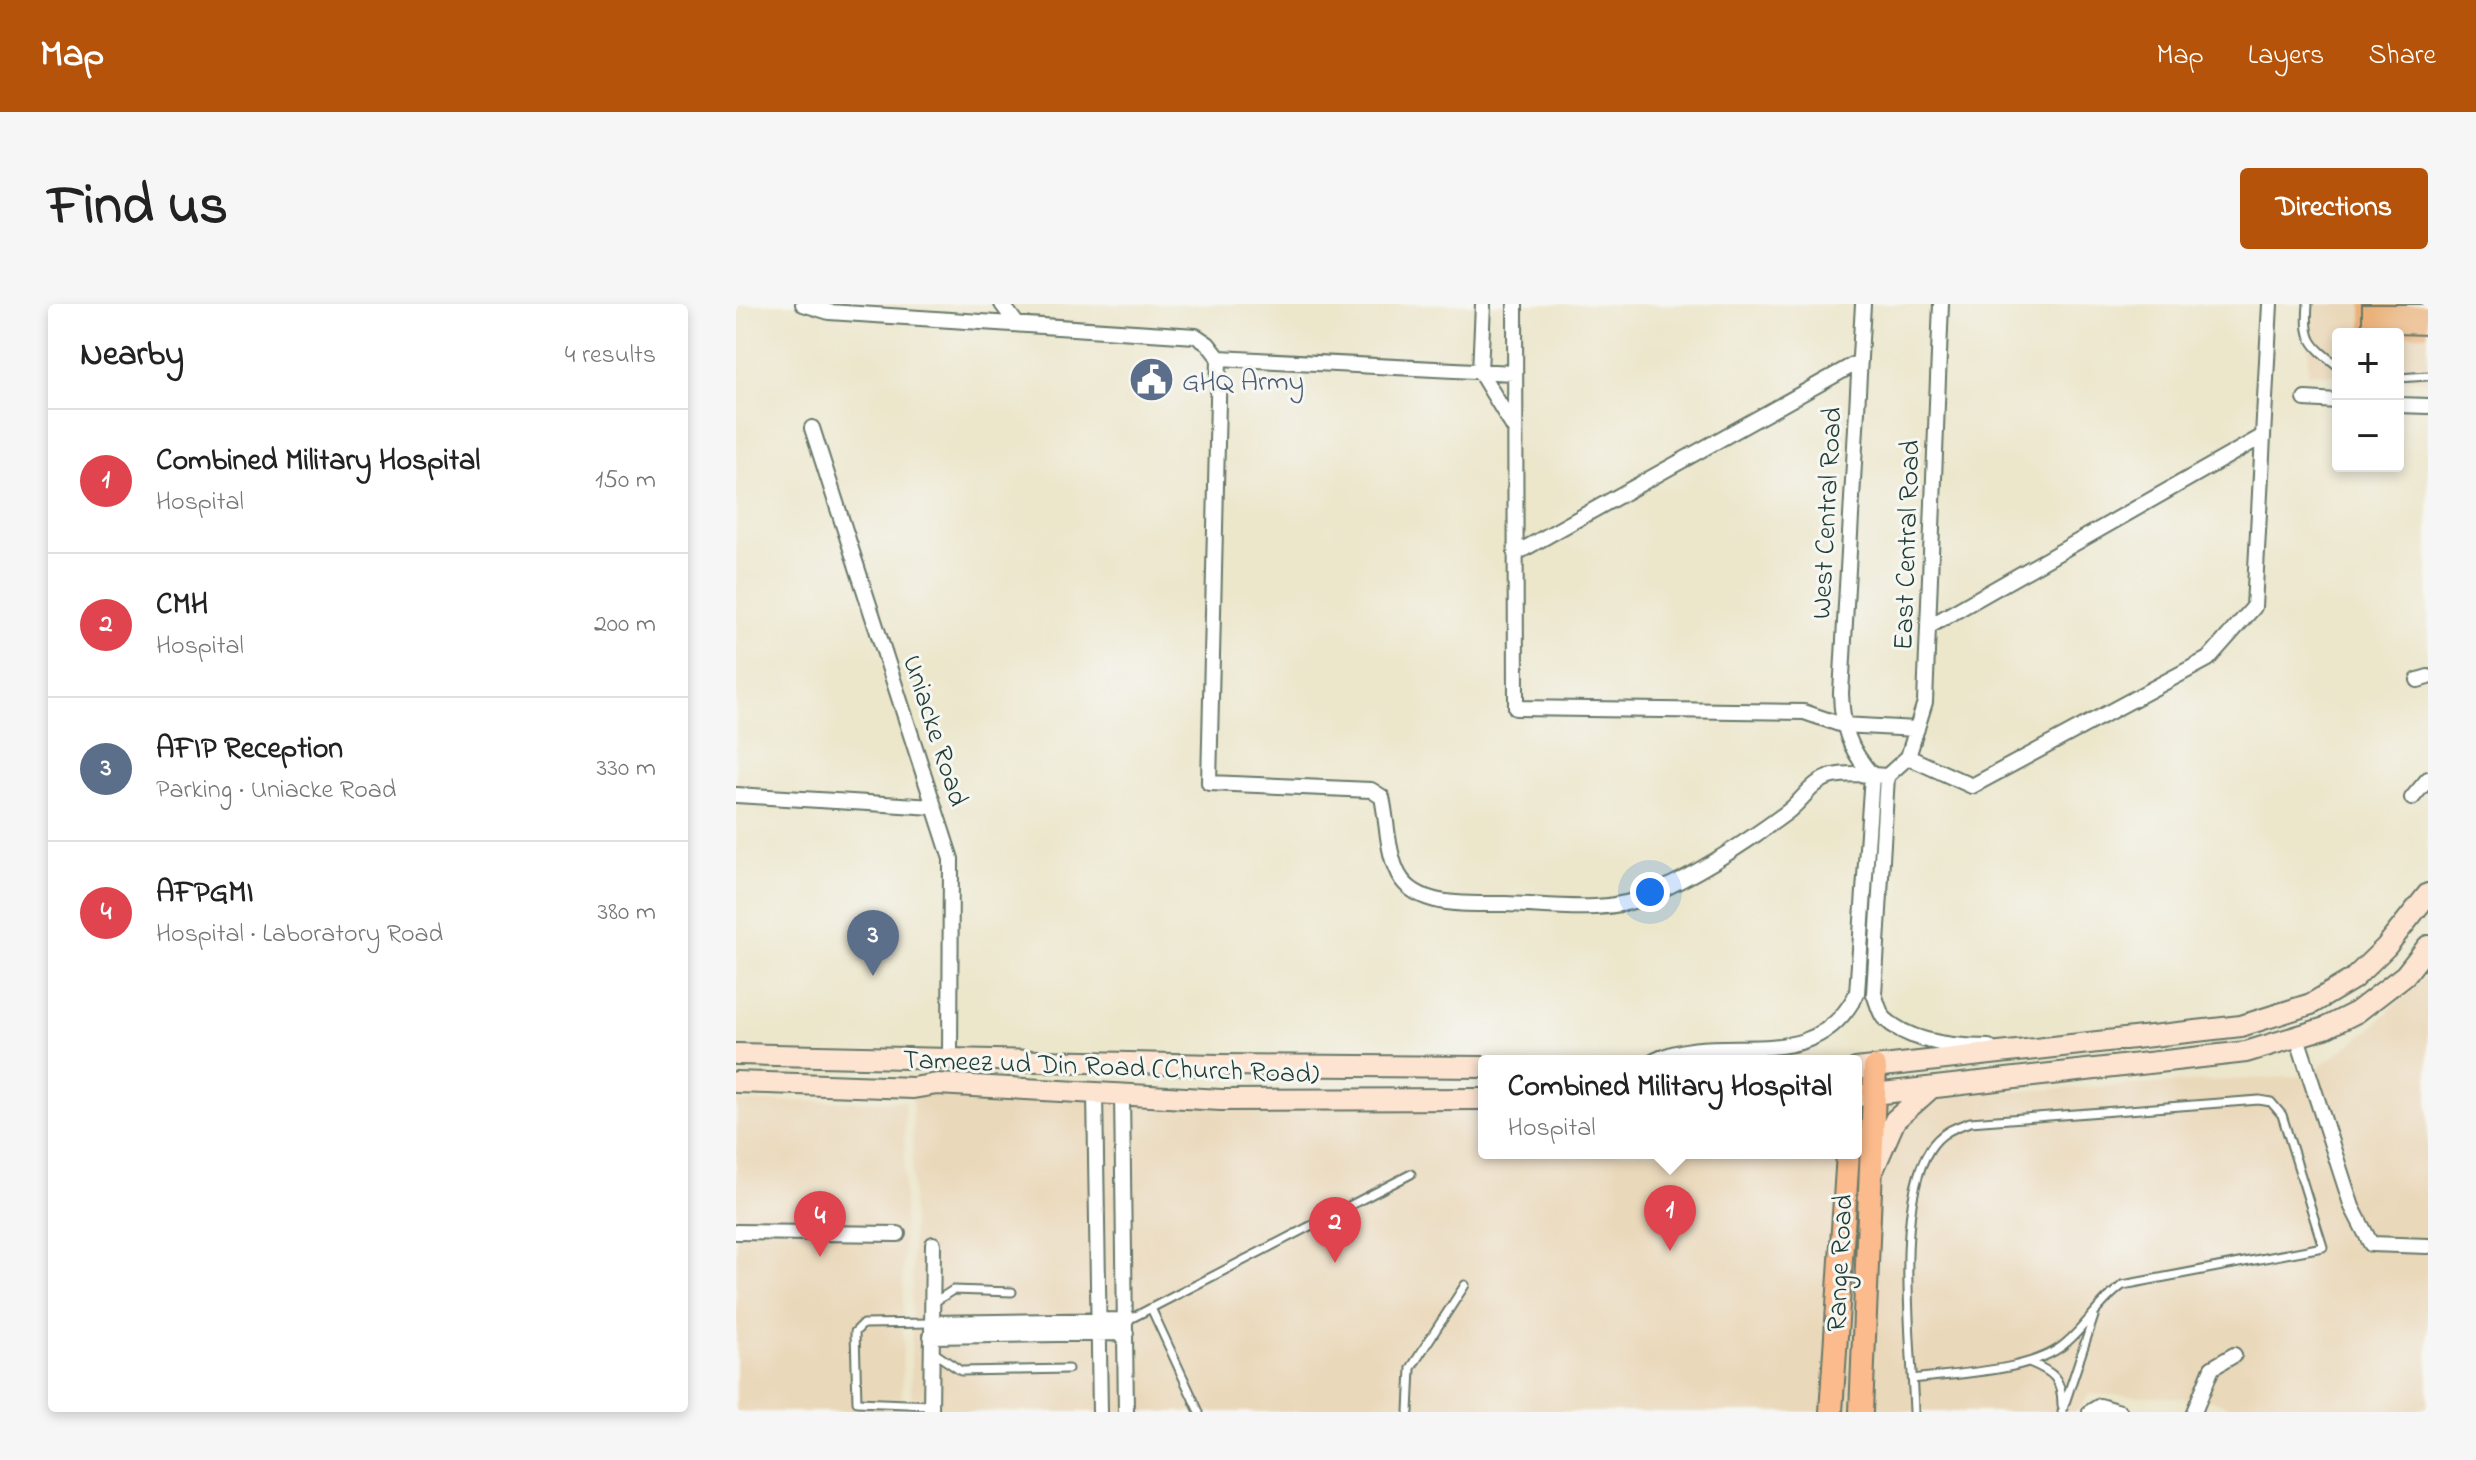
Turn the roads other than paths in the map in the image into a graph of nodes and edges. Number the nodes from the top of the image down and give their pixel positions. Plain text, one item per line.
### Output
1 (803, 304) edge
2 (1002, 304) edge
3 (1483, 304) edge
4 (1515, 304) edge
5 (1863, 304) edge
6 (1941, 304) edge
7 (2270, 304) edge
8 (2308, 304) edge
9 (1016, 323) junction
10 (1219, 358) junction
11 (1860, 361) junction
12 (2332, 361) edge
13 (1480, 372) junction
14 (1514, 373) junction
15 (2428, 376) edge
16 (2404, 378) edge
17 (2305, 399) dead end
18 (2332, 401) edge
19 (2404, 405) edge
20 (2428, 406) edge
21 (812, 428) dead end
22 (1514, 428) junction
23 (2263, 436) junction
24 (1515, 554) junction
25 (1928, 627) junction
26 (1842, 725) junction
27 (1917, 729) junction
28 (1908, 757) junction
29 (1880, 776) junction
30 (2428, 779) edge
31 (736, 795) edge
32 (2412, 798) dead end
33 (934, 807) junction
34 (2428, 894) edge
35 (2428, 946) edge
36 (2421, 963) edge
37 (2248, 1024) junction
38 (2297, 1037) junction
39 (736, 1054) edge
40 (1667, 1055) edge
41 (950, 1058) junction
42 (1218, 1065) junction
43 (1478, 1067) edge
44 (1866, 1068) edge
45 (736, 1082) edge
46 (1930, 1089) junction
47 (1095, 1093) junction
48 (1122, 1094) junction
49 (1866, 1096) edge
50 (1478, 1099) edge
51 (1221, 1100) junction
52 (1845, 1159) edge
53 (1872, 1173) junction
54 (1411, 1174) dead end
55 (736, 1232) edge
56 (898, 1234) dead end
57 (933, 1244) dead end
58 (2428, 1246) edge
59 (1465, 1285) dead end
60 (1012, 1292) dead end
61 (931, 1304) junction
62 (1151, 1308) junction
63 (2096, 1311) junction
64 (1126, 1325) junction
65 (1099, 1327) junction
66 (931, 1336) junction
67 (2234, 1355) dead end
68 (2029, 1362) junction
69 (1068, 1369) dead end
70 (1913, 1379) junction
71 (931, 1408) edge
72 (1100, 1412) edge
73 (1126, 1412) edge
74 (1199, 1412) edge
75 (1409, 1412) edge
76 (1831, 1412) edge
77 (1861, 1412) edge
78 (1914, 1412) edge
79 (2062, 1412) edge
80 (2090, 1412) edge
81 (2120, 1412) edge
82 (2194, 1412) edge

1 - 9 street
2 - 9 street
3 - 13 street
4 - 14 street
5 - 11 street, West Central Road
5 - 26 street, West Central Road
6 - 25 street, East Central Road
7 - 23 street
8 - 12 lane
9 - 10 street
10 - 13 street
10 - 29 street
11 - 24 street
11 - 26 street, West Central Road
13 - 14 street
13 - 22 street
14 - 22 street
15 - 16 lane
17 - 18 street
19 - 20 street
21 - 33 street, Uniacke Road
22 - 24 street
23 - 25 street
23 - 28 street
24 - 26 street
25 - 27 street, East Central Road
26 - 27 street
26 - 29 street, West Central Road
27 - 28 street, East Central Road
28 - 29 street
29 - 37 street
29 - 40 street
30 - 32 street
31 - 33 street
33 - 41 street, Uniacke Road
34 - 37 main road
35 - 36 main road
36 - 38 main road
37 - 44 main road
38 - 46 main road
38 - 58 street
39 - 41 main road, Tameez ud Din Road (Church Road)
41 - 42 main road, Tameez ud Din Road (Church Road)
42 - 43 main road, Tameez ud Din Road (Church Road)
42 - 51 main road
44 - 49 main road, Range Road
45 - 47 main road, Tameez ud Din Road (Church Road)
46 - 49 main road
46 - 53 main road
47 - 48 main road, Tameez ud Din Road (Church Road)
47 - 65 street
48 - 51 main road, Tameez ud Din Road (Church Road)
48 - 64 street
49 - 53 main road, Range Road
50 - 51 main road, Tameez ud Din Road (Church Road)
52 - 76 main road
53 - 77 main road, Range Road
54 - 62 lane
55 - 56 street
57 - 61 street
59 - 75 lane
60 - 61 lane
61 - 66 street
62 - 64 lane
62 - 74 lane
63 - 68 lane
63 - 70 lane
63 - 79 lane
64 - 65 street
64 - 73 street
65 - 66 street
65 - 72 street
66 - 69 lane
66 - 71 street
66 - 71 lane
67 - 82 street
68 - 70 lane
68 - 79 lane
70 - 78 lane
80 - 81 street

